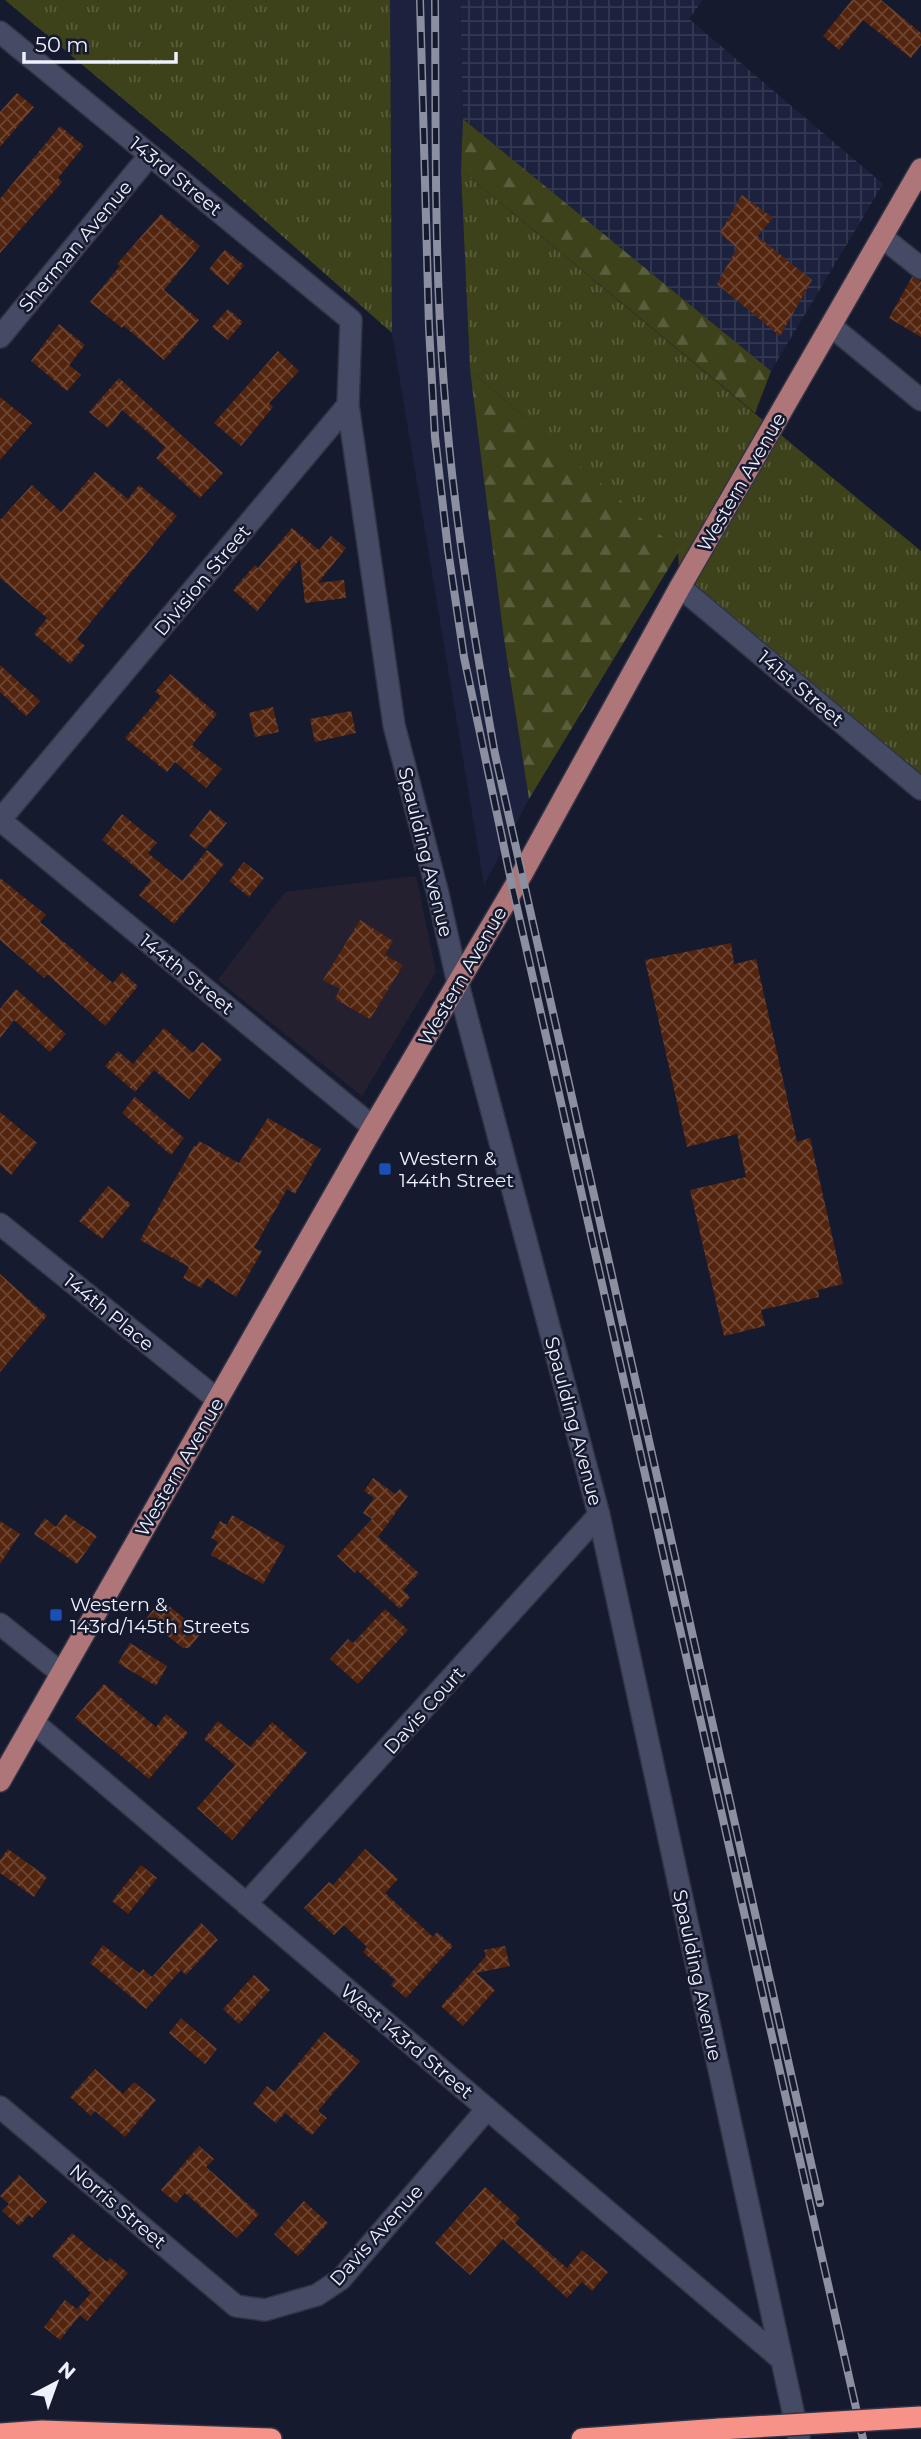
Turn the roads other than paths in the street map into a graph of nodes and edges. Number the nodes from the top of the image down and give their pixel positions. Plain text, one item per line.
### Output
1 (0, 32) edge
2 (150, 155) junction
3 (921, 169) edge
4 (882, 237) junction
5 (921, 268) edge
6 (831, 326) junction
7 (0, 337) edge
8 (921, 400) edge
9 (348, 405) junction
10 (680, 587) junction
11 (921, 789) edge
12 (0, 820) edge
13 (458, 984) junction
14 (373, 1127) junction
15 (0, 1224) edge
16 (218, 1399) junction
17 (599, 1514) junction
18 (0, 1624) edge
19 (61, 1673) junction
20 (33, 1723) junction
21 (0, 1781) edge
22 (246, 1904) junction
23 (0, 2107) edge
24 (487, 2109) junction
25 (236, 2306) joint
26 (781, 2359) junction
27 (921, 2417) edge
28 (0, 2434) edge
29 (271, 2439) edge
30 (582, 2439) edge
31 (799, 2439) edge

1 - 2 street, 143rd Street
2 - 7 street, Sherman Avenue
2 - 9 street, 143rd Street
3 - 4 main road, Western Avenue
4 - 5 street
4 - 6 main road, Western Avenue
6 - 8 street
6 - 10 main road, Western Avenue
9 - 12 street, Division Street
9 - 13 street, Spaulding Avenue
10 - 11 street, 141st Street
10 - 13 main road, Western Avenue
12 - 14 street, 144th Street
13 - 14 main road, Western Avenue
13 - 17 street, Spaulding Avenue
14 - 16 main road, Western Avenue
15 - 16 street, 144th Place
16 - 19 main road, Western Avenue
17 - 22 street, Davis Court
17 - 26 street, Spaulding Avenue
18 - 19 street
19 - 20 main road, Western Avenue
20 - 21 main road, Western Avenue
20 - 22 street, West 143rd Street
22 - 24 street, West 143rd Street
23 - 25 street, Norris Street
24 - 25 street, Davis Avenue
24 - 26 street, West 143rd Street
26 - 31 street, Spaulding Avenue
27 - 30 highway, bridge
28 - 29 highway

